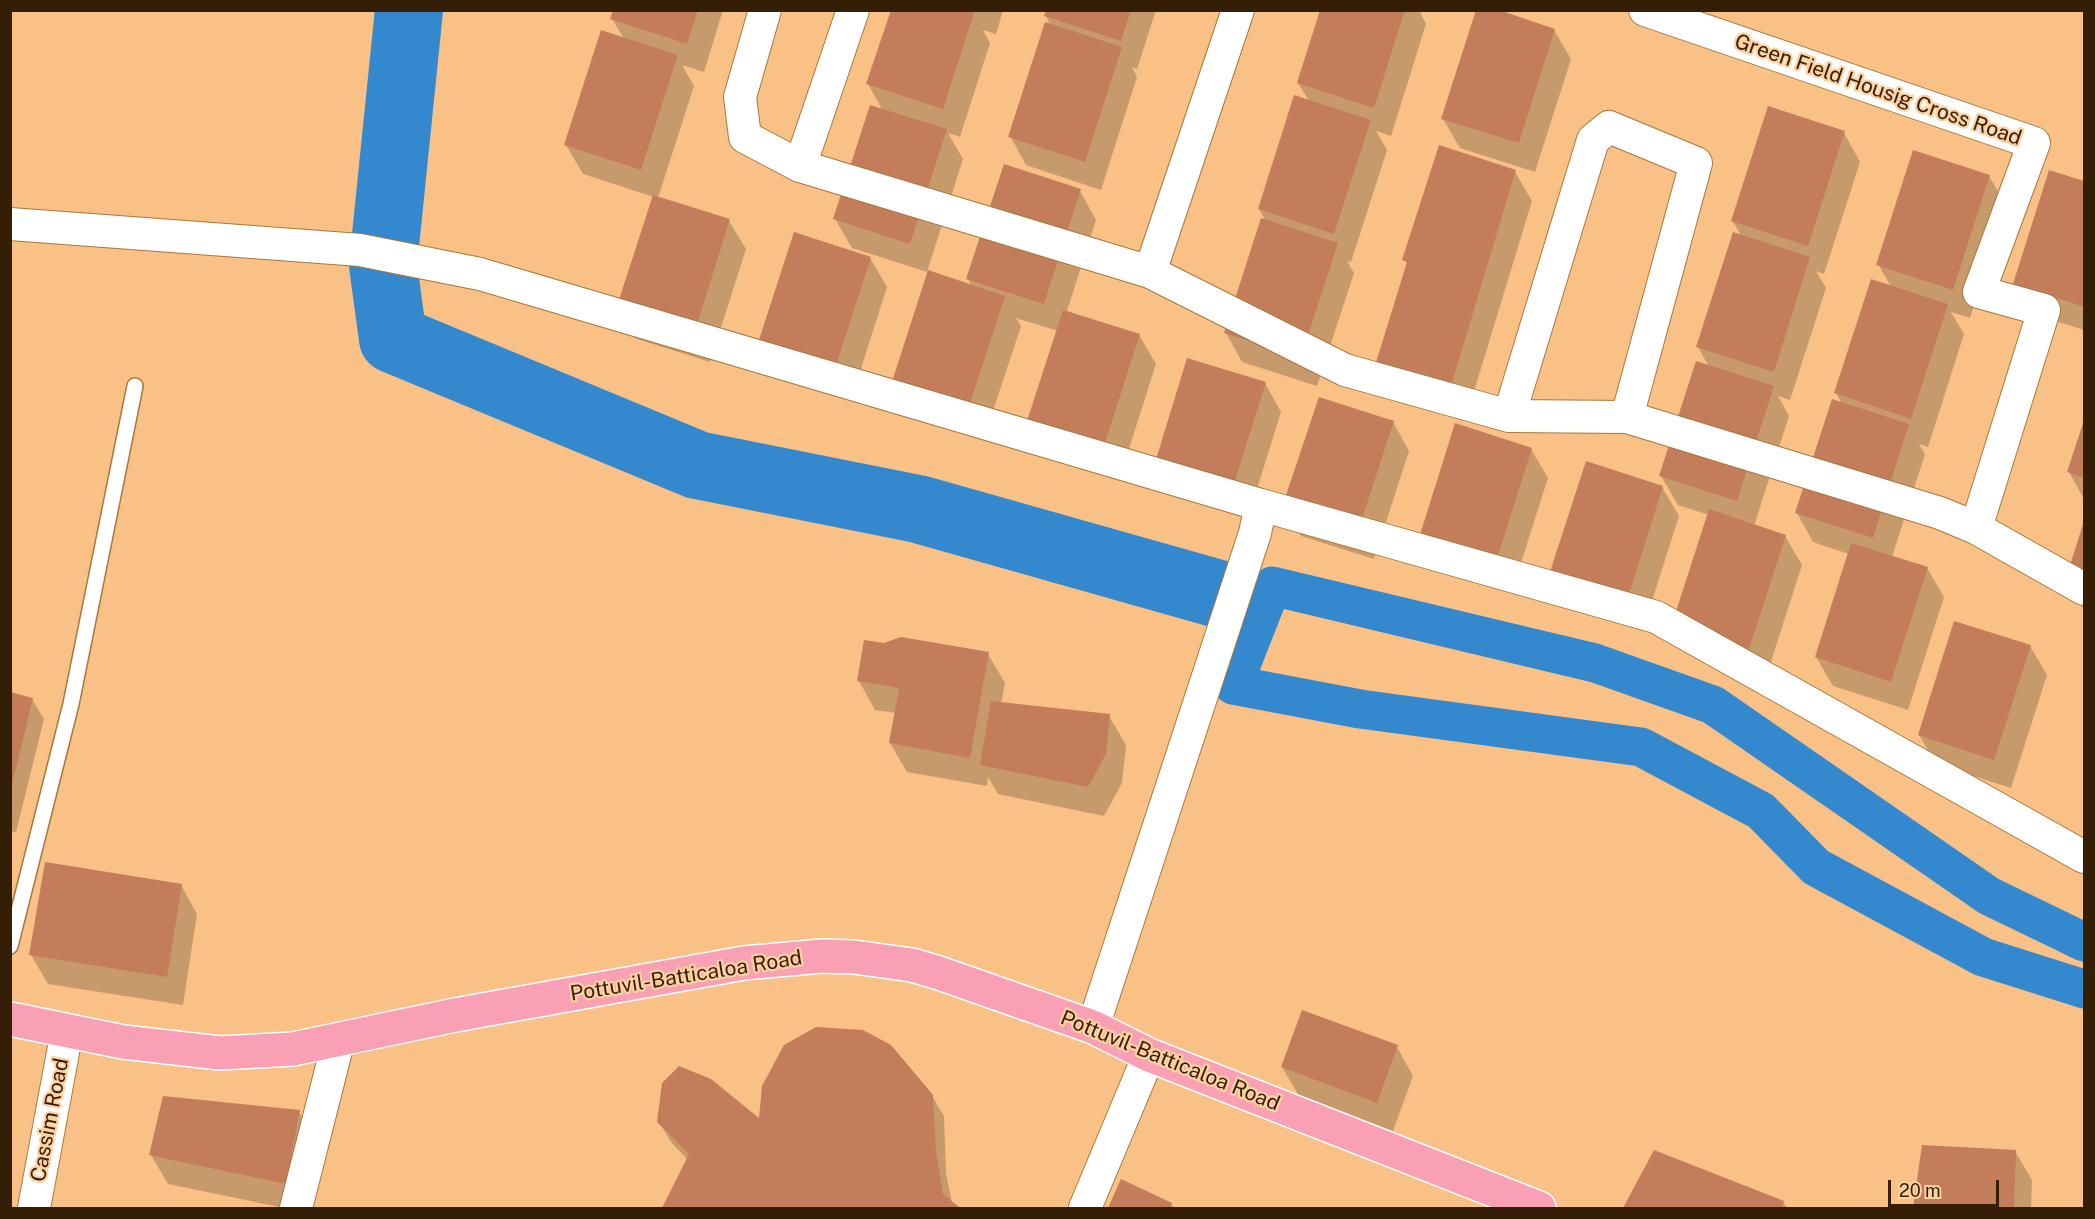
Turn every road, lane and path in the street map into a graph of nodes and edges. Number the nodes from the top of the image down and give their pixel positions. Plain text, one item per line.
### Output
1 (765, 10) edge
2 (852, 10) edge
3 (1238, 10) edge
4 (1645, 10) edge
5 (800, 166) junction
6 (10, 224) edge
7 (1150, 272) junction
8 (135, 387) dead end
9 (1509, 416) junction
10 (1627, 417) junction
11 (1258, 519) junction
12 (1976, 528) junction
13 (2085, 589) edge
14 (2085, 858) edge
15 (10, 946) edge
16 (10, 1019) edge
17 (1093, 1027) junction
18 (67, 1031) junction
19 (339, 1040) junction
20 (1149, 1054) junction
21 (34, 1209) edge
22 (296, 1209) edge
23 (1085, 1209) edge
24 (1539, 1209) edge

1 - 5 street
2 - 5 street
3 - 7 street
4 - 12 street, Green Field Housig Cross Road
5 - 7 street
6 - 11 street
7 - 9 street
8 - 15 lane
9 - 10 street
9 - 10 street
10 - 12 street
11 - 14 street
11 - 17 street
12 - 13 street
16 - 18 highway, Pottuvil-Batticaloa Road
17 - 19 highway, Pottuvil-Batticaloa Road
17 - 20 highway, Pottuvil-Batticaloa Road
18 - 19 highway, Pottuvil-Batticaloa Road
18 - 21 street, Cassim Road
19 - 22 street
20 - 23 street
20 - 24 highway, Pottuvil-Batticaloa Road

